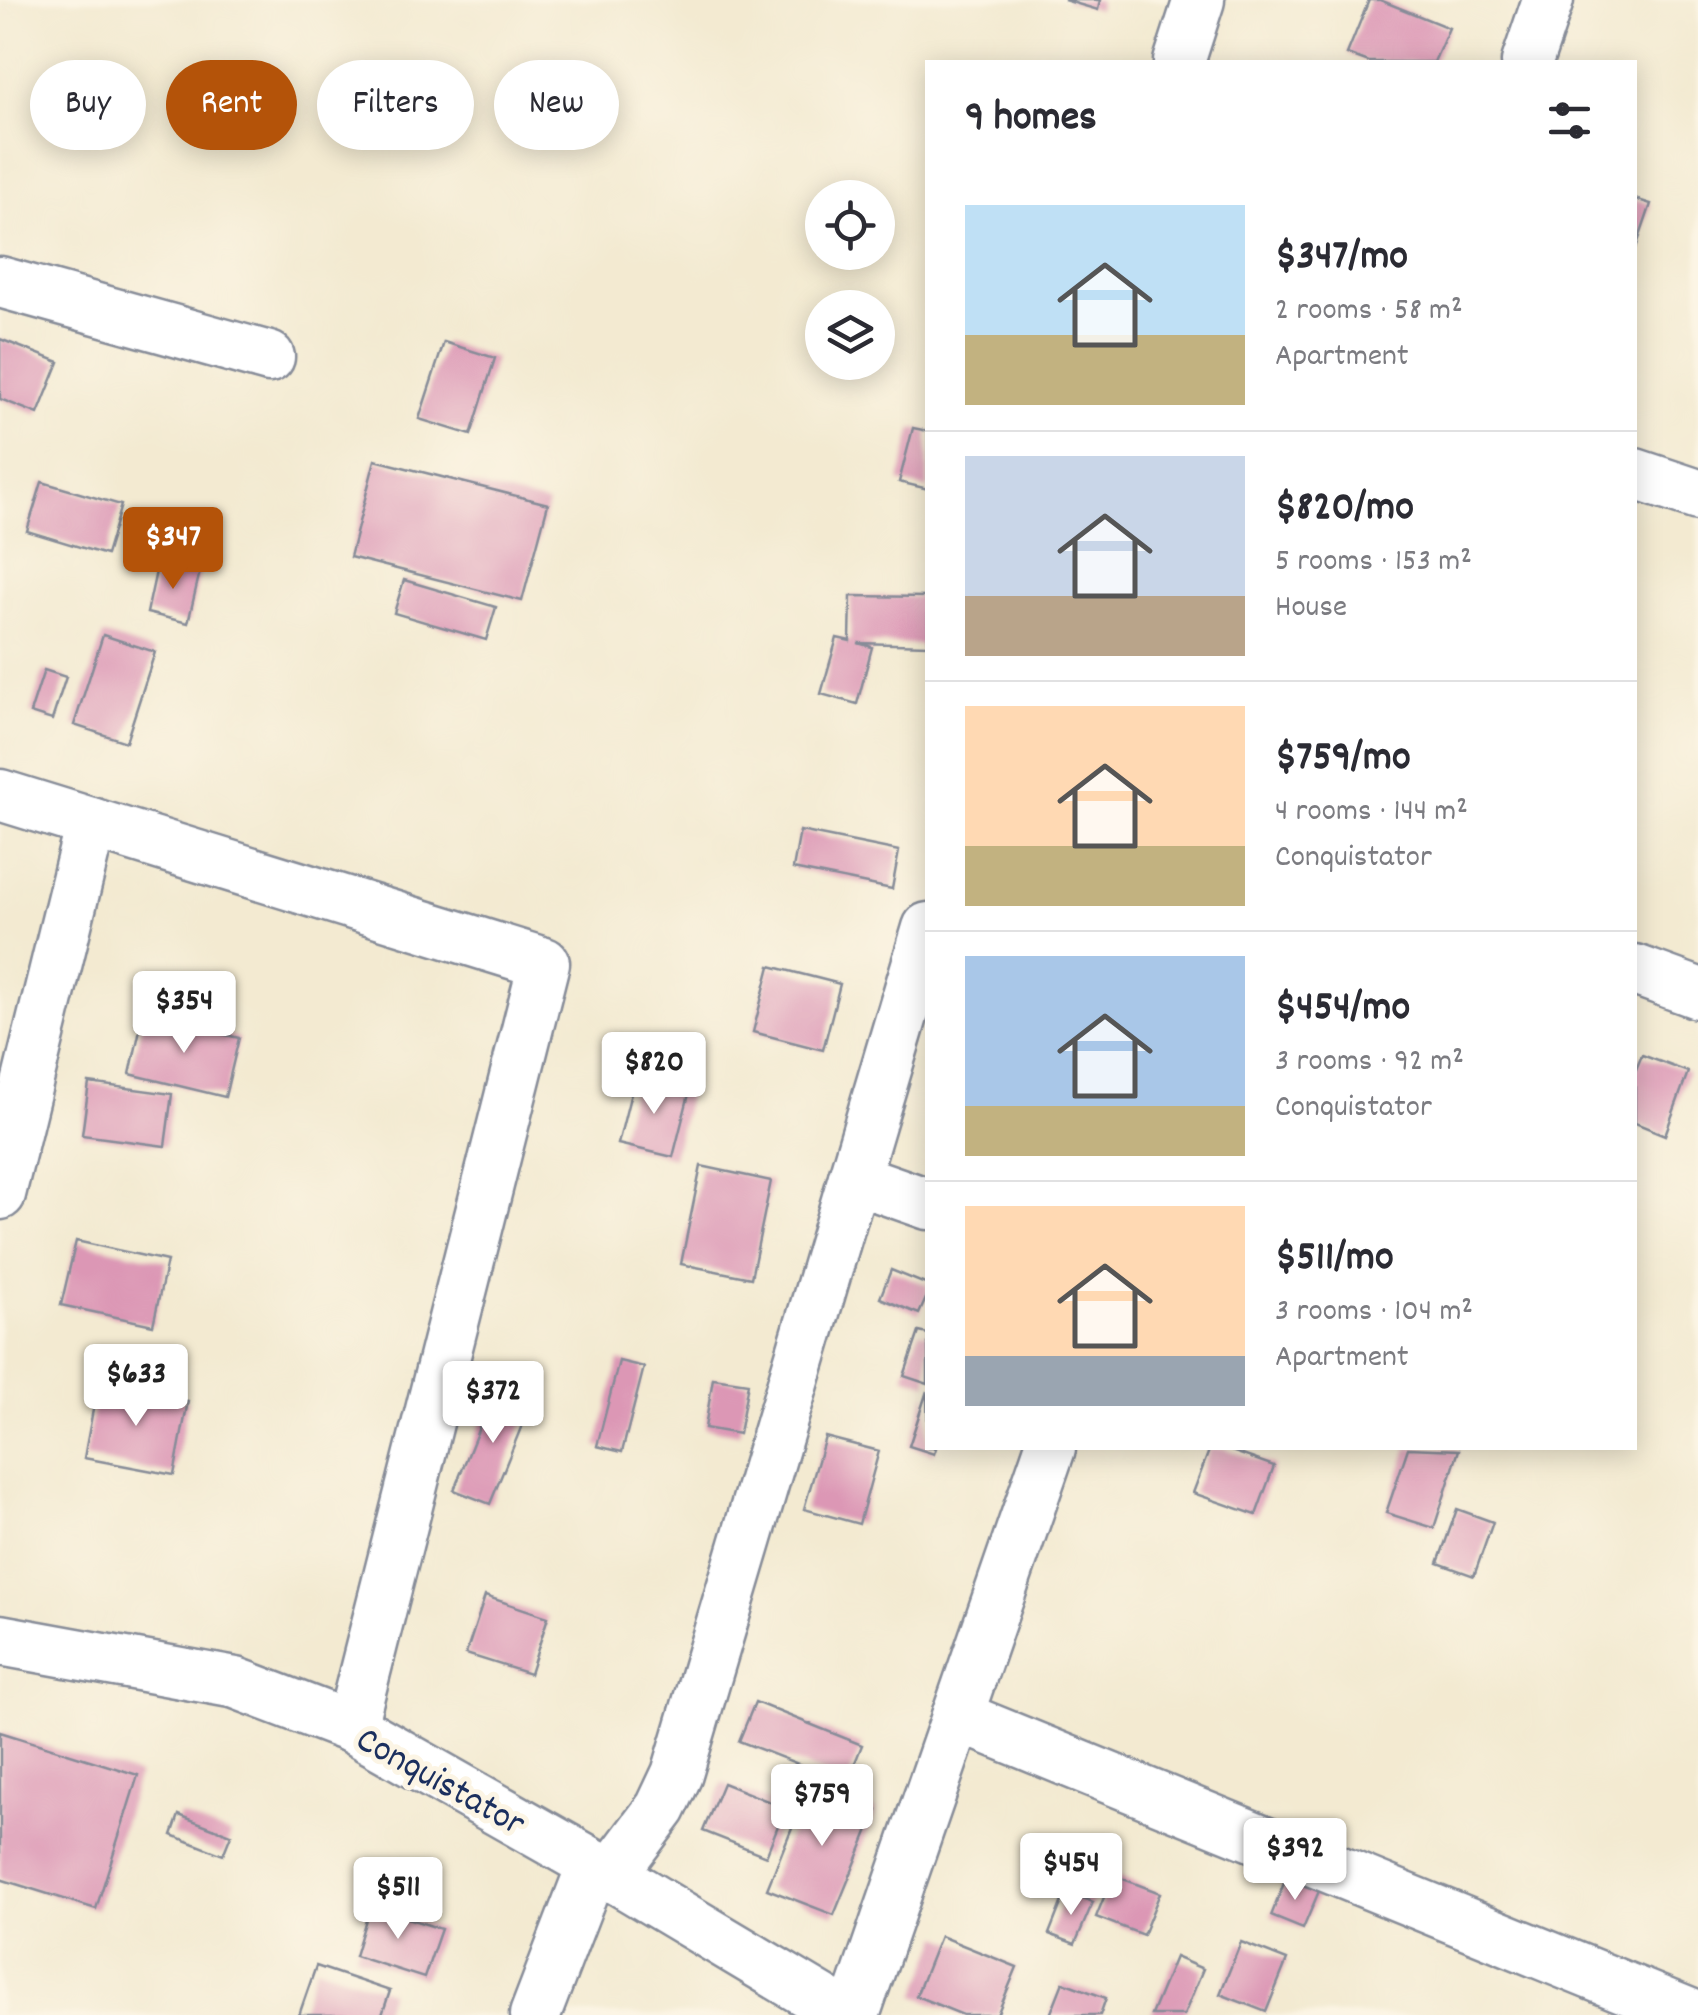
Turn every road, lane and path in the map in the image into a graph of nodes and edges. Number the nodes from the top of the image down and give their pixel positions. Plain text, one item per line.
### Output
1 (1199, 0) edge
2 (1548, 0) edge
3 (1181, 60) edge
4 (1527, 60) edge
5 (0, 282) edge
6 (269, 357) dead end
7 (1637, 475) edge
8 (1698, 495) edge
9 (0, 795) edge
10 (91, 823) junction
11 (925, 938) edge
12 (1637, 971) edge
13 (1698, 993) edge
14 (854, 1178) junction
15 (0, 1194) edge
16 (925, 1203) edge
17 (1049, 1450) edge
18 (0, 1640) edge
19 (957, 1716) junction
20 (352, 1728) junction
21 (601, 1870) junction
22 (534, 2015) edge
23 (846, 2015) edge
24 (854, 2015) edge
25 (1692, 2015) edge

1 - 3 street
2 - 4 street
5 - 6 street
7 - 8 street
9 - 10 street
10 - 15 street
10 - 20 street
11 - 14 street
12 - 13 street
14 - 16 street
14 - 21 street
17 - 19 street
18 - 20 street, Conquistator
19 - 24 street
19 - 25 street
20 - 21 street, Conquistator
21 - 22 street
21 - 23 street, Conquistator

